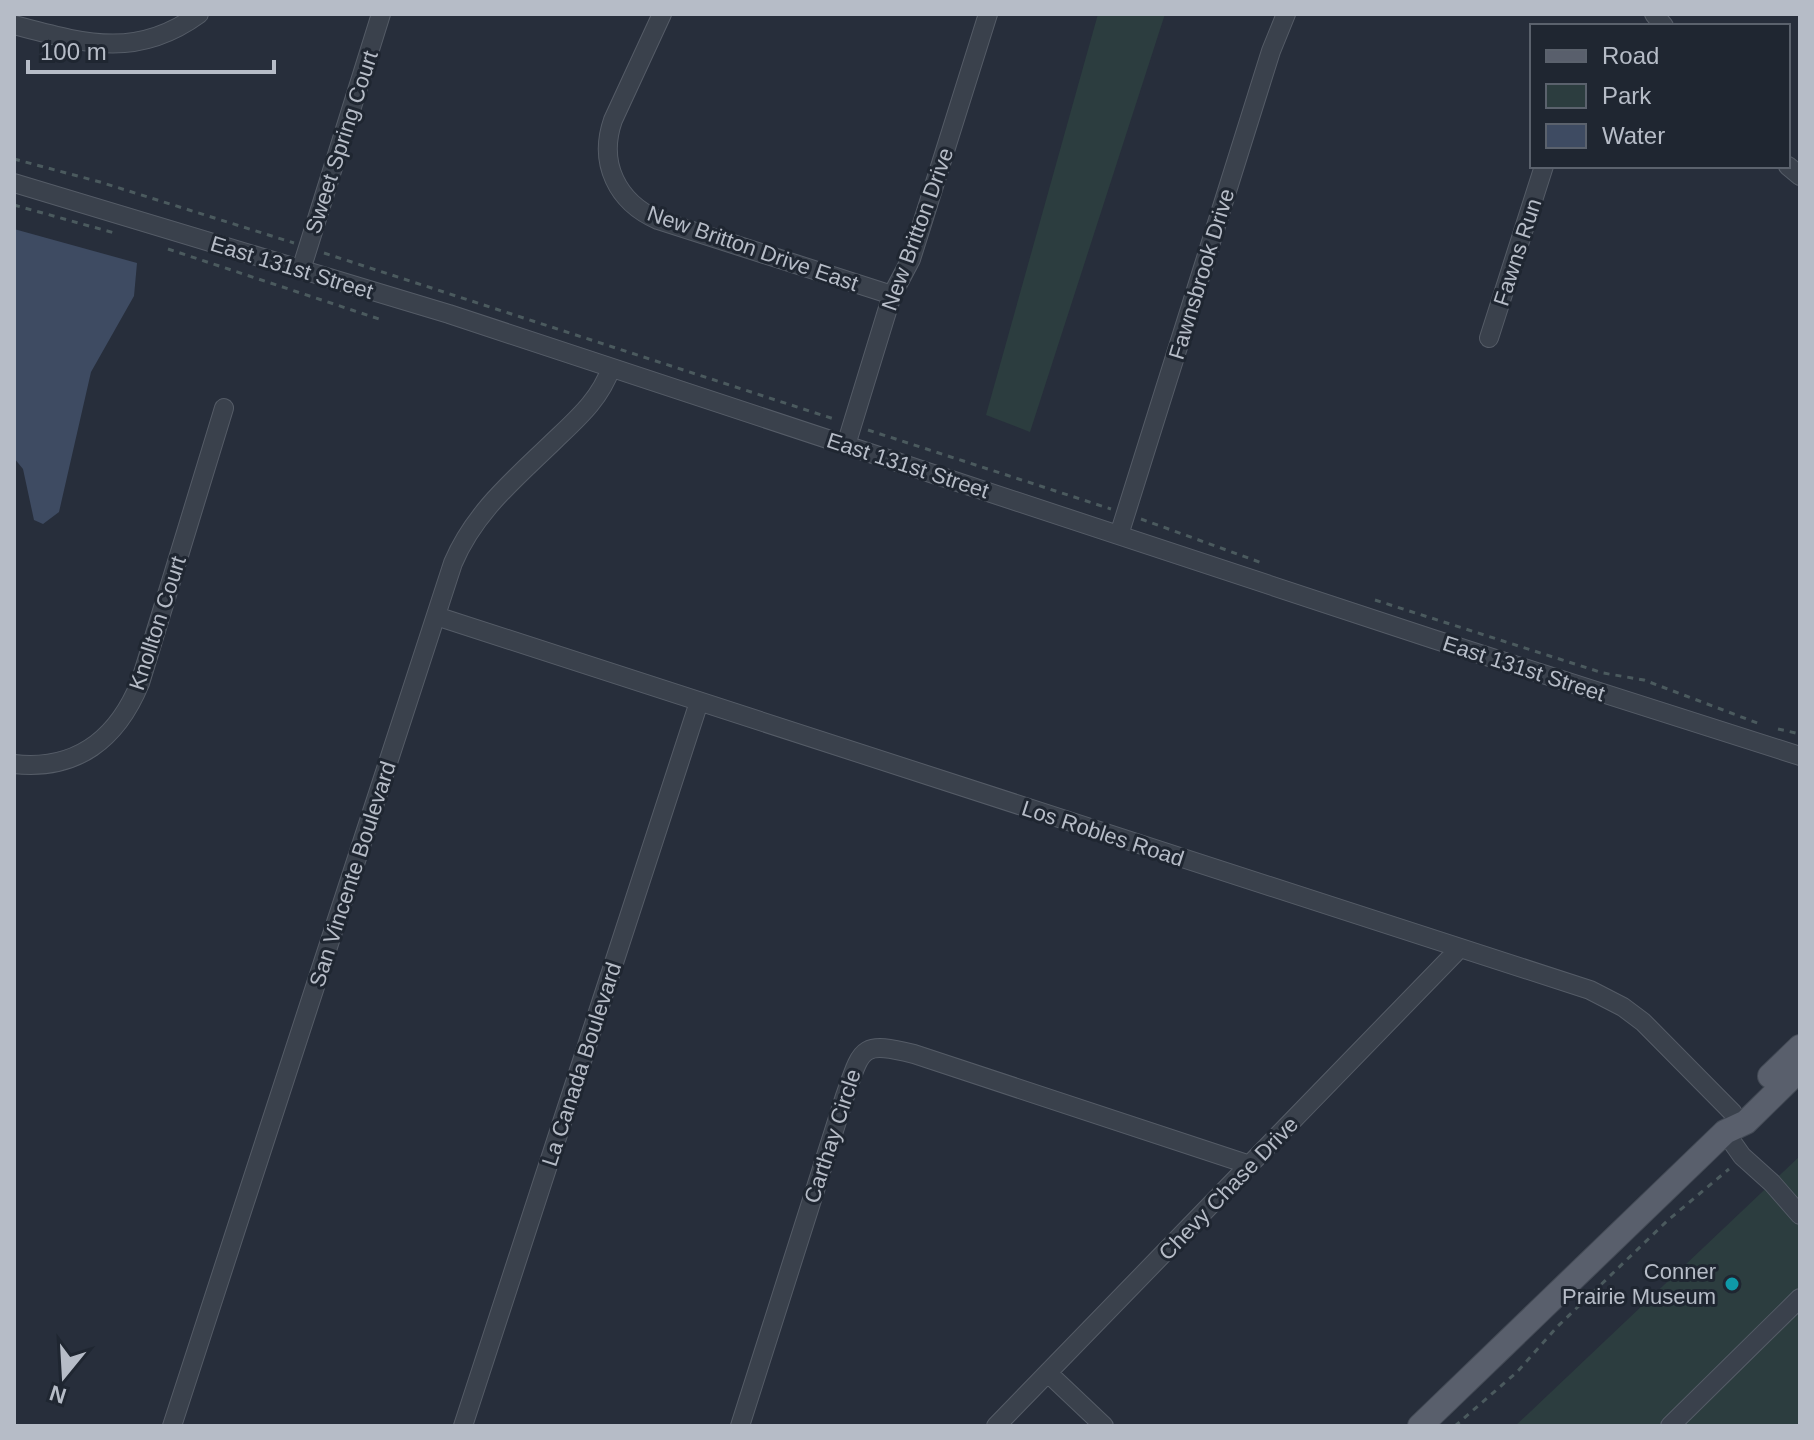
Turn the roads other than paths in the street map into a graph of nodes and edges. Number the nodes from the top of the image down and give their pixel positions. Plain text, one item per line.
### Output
1 (199, 14) edge
2 (381, 14) edge
3 (662, 14) edge
4 (988, 14) edge
5 (1286, 14) edge
6 (14, 25) edge
7 (1543, 168) edge
8 (14, 183) edge
9 (301, 270) junction
10 (892, 295) junction
11 (1489, 338) dead end
12 (611, 368) junction
13 (224, 408) dead end
14 (846, 445) junction
15 (1119, 535) junction
16 (436, 616) junction
17 (699, 702) junction
18 (1800, 756) edge
19 (14, 764) edge
20 (1459, 949) junction
21 (1800, 1047) edge
22 (1800, 1069) edge
23 (1729, 1122) junction
24 (1250, 1165) junction
25 (1800, 1215) edge
26 (1800, 1298) edge
27 (1048, 1373) junction
28 (172, 1426) edge
29 (463, 1426) edge
30 (740, 1426) edge
31 (996, 1426) edge
32 (1104, 1426) edge
33 (1420, 1426) edge
34 (1670, 1426) edge

1 - 6 street
2 - 9 street, Sweet Spring Court
3 - 10 street, New Britton Drive East
4 - 10 street, New Britton Drive
5 - 15 street, Fawnsbrook Drive
7 - 11 street, Fawns Run
8 - 9 street, East 131st Street
9 - 12 street, East 131st Street
10 - 14 street, New Britton Drive
12 - 14 street, East 131st Street
12 - 16 street, San Vincente Boulevard
13 - 19 street, Knollton Court
14 - 15 street, East 131st Street
15 - 18 street, East 131st Street
16 - 17 street, Los Robles Road
16 - 28 street, San Vincente Boulevard
17 - 20 street, Los Robles Road
17 - 29 street, La Canada Boulevard
20 - 23 street, Los Robles Road
20 - 24 street, Chevy Chase Drive
21 - 23 main road
22 - 23 main road
23 - 25 street, Los Robles Road
23 - 33 main road
24 - 27 street, Chevy Chase Drive
24 - 30 street, Carthay Circle
26 - 34 street
27 - 31 street, Chevy Chase Drive
27 - 32 street

